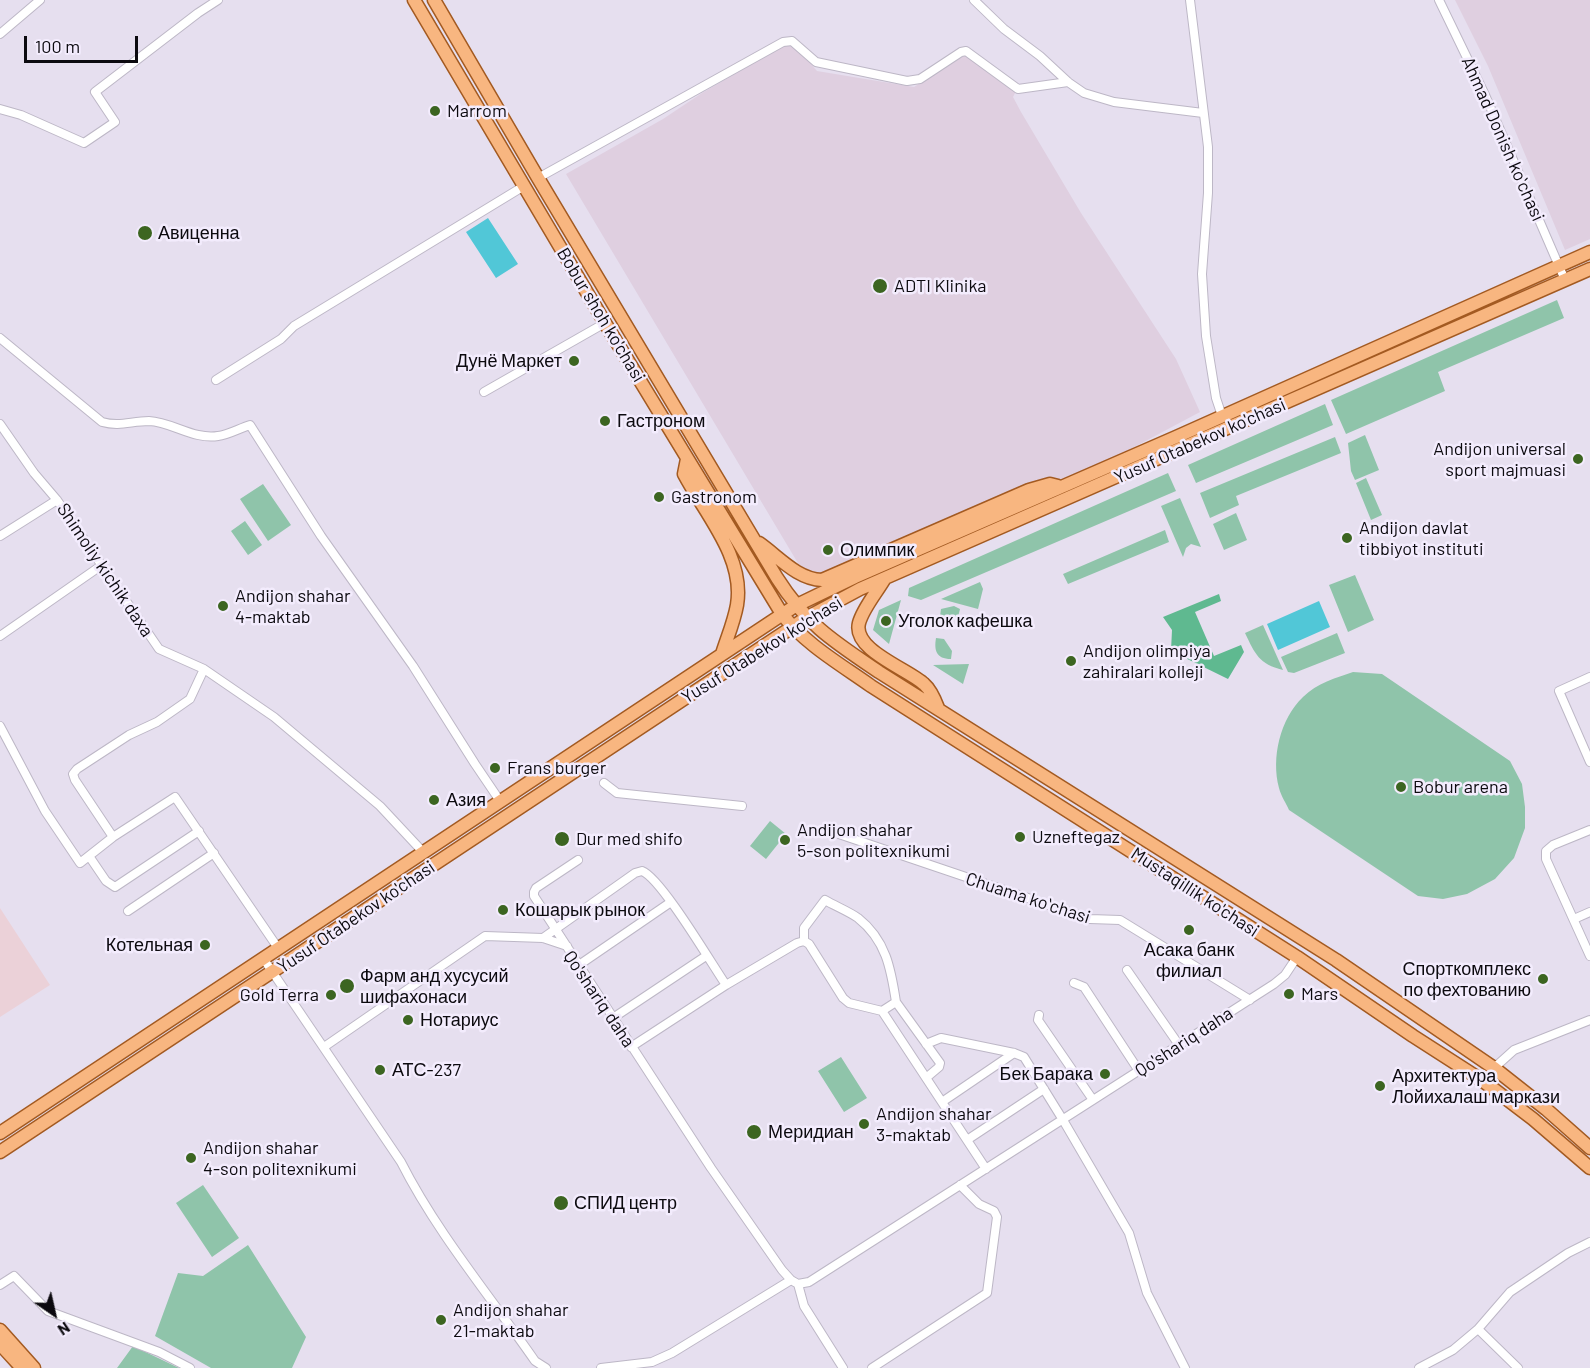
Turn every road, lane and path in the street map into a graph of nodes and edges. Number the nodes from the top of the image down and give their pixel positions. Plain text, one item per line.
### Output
1 (40, 0) edge
2 (218, 0) edge
3 (414, 0) edge
4 (434, 0) edge
5 (974, 0) edge
6 (1438, 0) edge
7 (1192, 1) edge
8 (0, 34) edge
9 (471, 64) junction
10 (457, 72) junction
11 (1068, 82) junction
12 (0, 109) edge
13 (1203, 113) junction
14 (538, 178) junction
15 (524, 186) junction
16 (1590, 252) edge
17 (1558, 266) junction
18 (1590, 269) edge
19 (1565, 280) junction
20 (605, 323) junction
21 (0, 338) edge
22 (216, 380) dead end
23 (484, 392) dead end
24 (1222, 416) junction
25 (0, 424) edge
26 (687, 459) junction
27 (1062, 486) junction
28 (57, 500) junction
29 (0, 536) edge
30 (753, 538) junction
31 (102, 565) junction
32 (885, 578) junction
33 (795, 606) junction
34 (782, 614) junction
35 (806, 618) junction
36 (792, 627) junction
37 (0, 636) edge
38 (722, 654) junction
39 (204, 669) junction
40 (1590, 677) edge
41 (938, 709) junction
42 (0, 726) edge
43 (1589, 757) edge
44 (604, 783) dead end
45 (500, 801) junction
46 (742, 806) dead end
47 (827, 830) dead end
48 (1590, 830) edge
49 (199, 831) junction
50 (114, 837) junction
51 (423, 852) junction
52 (213, 853) junction
53 (89, 856) junction
54 (578, 860) dead end
55 (671, 902) junction
56 (128, 911) dead end
57 (1590, 912) edge
58 (1574, 919) junction
59 (556, 927) junction
60 (543, 938) junction
61 (804, 941) junction
62 (567, 946) junction
63 (278, 948) junction
64 (706, 956) junction
65 (1590, 956) edge
66 (1297, 957) junction
67 (263, 958) junction
68 (579, 965) junction
69 (1127, 970) dead end
70 (273, 972) junction
71 (1074, 983) dead end
72 (726, 985) junction
73 (1250, 1000) junction
74 (896, 1002) junction
75 (882, 1011) junction
76 (1039, 1015) dead end
77 (613, 1018) junction
78 (1590, 1020) edge
79 (1423, 1021) junction
80 (1413, 1036) junction
81 (926, 1044) junction
82 (1179, 1045) junction
83 (324, 1047) junction
84 (631, 1047) junction
85 (1014, 1053) junction
86 (1494, 1068) junction
87 (1139, 1071) junction
88 (926, 1078) junction
89 (1484, 1082) junction
90 (1044, 1089) junction
91 (1093, 1100) junction
92 (942, 1102) junction
93 (1063, 1120) junction
94 (0, 1133) edge
95 (967, 1140) junction
96 (1590, 1148) edge
97 (0, 1152) edge
98 (1590, 1168) edge
99 (986, 1169) junction
100 (960, 1185) junction
101 (1590, 1242) edge
102 (794, 1282) junction
103 (0, 1285) edge
104 (1478, 1329) junction
105 (0, 1330) edge
106 (6, 1346) edge
107 (536, 1365) edge
108 (22, 1368) edge
109 (34, 1368) edge
110 (190, 1368) edge
111 (546, 1368) edge
112 (601, 1368) edge
113 (843, 1368) edge
114 (872, 1368) edge
115 (1185, 1368) edge
116 (1419, 1368) edge
117 (1518, 1368) edge

1 - 8 street
2 - 12 street
3 - 10 main road, Bobur shoh ko'chasi
4 - 9 main road, Bobur shoh ko'chasi
5 - 11 street
6 - 17 street, Ahmad Donish koʻchasi
7 - 13 street
9 - 10 main road
9 - 14 main road, Bobur shoh ko'chasi
10 - 15 main road, Bobur shoh ko'chasi
11 - 13 street
11 - 14 street
13 - 24 street
14 - 30 main road, Bobur shoh ko'chasi
15 - 20 main road, Bobur shoh ko'chasi
15 - 22 street
16 - 17 main road, Yusuf Otabekov ko'chasi
17 - 19 street, Ahmad Donish koʻchasi
17 - 24 main road, Yusuf Otabekov ko'chasi
18 - 19 main road, Yusuf Otabekov ko'chasi
19 - 32 main road, Yusuf Otabekov ko'chasi
20 - 23 street
20 - 26 main road, Bobur shoh ko'chasi
21 - 45 street
24 - 27 main road, Yusuf Otabekov ko'chasi
25 - 28 street, Shimoliy kichik daxa
26 - 34 main road, Bobur shoh ko'chasi
26 - 38 main road
27 - 30 main road
27 - 33 main road, Yusuf Otabekov ko'chasi
28 - 29 street
28 - 31 street, Shimoliy kichik daxa
30 - 33 main road, Bobur shoh ko'chasi
31 - 37 street
31 - 39 street, Shimoliy kichik daxa
32 - 35 main road, Yusuf Otabekov ko'chasi
32 - 41 main road
33 - 34 main road, Yusuf Otabekov ko'chasi
33 - 35 main road, Bobur shoh ko'chasi
34 - 36 main road, Bobur shoh ko'chasi
34 - 38 main road, Yusuf Otabekov ko'chasi
35 - 36 main road, Yusuf Otabekov ko'chasi
35 - 41 main road, Mustaqillik ko'chasi
36 - 66 main road, Mustaqillik ko'chasi
36 - 70 main road, Yusuf Otabekov ko'chasi
38 - 45 main road, Yusuf Otabekov ko'chasi
39 - 50 street
39 - 51 street, Shimoliy kichik daxa
40 - 43 street
41 - 79 main road, Mustaqillik ko'chasi
42 - 53 street
44 - 46 street
45 - 51 main road, Yusuf Otabekov ko'chasi
47 - 73 street, Chuama koʻchasi
48 - 58 street
49 - 50 street
49 - 52 street
49 - 53 street
50 - 53 street
51 - 63 main road, Yusuf Otabekov ko'chasi
52 - 56 street
52 - 63 street
54 - 59 street
55 - 59 street
55 - 64 street
55 - 68 street
57 - 58 street
58 - 65 street
59 - 60 street
59 - 62 street
60 - 62 street, Qo'shariq daha
60 - 83 street, Qo'shariq daha
61 - 72 street
61 - 74 street
61 - 75 street
62 - 68 street, Qo'shariq daha
63 - 67 main road, Yusuf Otabekov ko'chasi
64 - 72 street
64 - 77 street
66 - 73 street, Qo'shariq daha
66 - 80 main road, Mustaqillik ko'chasi
67 - 70 street
67 - 94 main road, Yusuf Otabekov ko'chasi
68 - 77 street, Qo'shariq daha
69 - 82 street
70 - 83 street
70 - 97 main road, Yusuf Otabekov ko'chasi
71 - 87 street
72 - 84 street
73 - 82 street, Qo'shariq daha
74 - 75 street
74 - 81 street
75 - 88 street
76 - 91 street
77 - 84 street, Qo'shariq daha
78 - 86 street
79 - 80 main road
79 - 86 main road, Mustaqillik ko'chasi
80 - 89 main road, Mustaqillik ko'chasi
81 - 85 street
81 - 88 street
82 - 87 street, Qo'shariq daha
83 - 107 street
84 - 102 street, Qo'shariq daha
85 - 90 street
85 - 92 street
86 - 89 main road
86 - 96 main road, Mustaqillik ko'chasi
87 - 91 street, Qo'shariq daha
88 - 92 street
89 - 98 main road, Mustaqillik ko'chasi
90 - 93 street
90 - 95 street
91 - 93 street, Qo'shariq daha
92 - 95 street
93 - 99 street, Qo'shariq daha
93 - 115 street
95 - 99 street
99 - 100 street, Qo'shariq daha
100 - 102 street, Qo'shariq daha
100 - 114 street
101 - 104 street
102 - 112 street, Qo'shariq daha
102 - 113 street
103 - 110 street
104 - 116 street
104 - 117 street
105 - 106 main road
106 - 108 main road
106 - 109 main road
107 - 111 street

